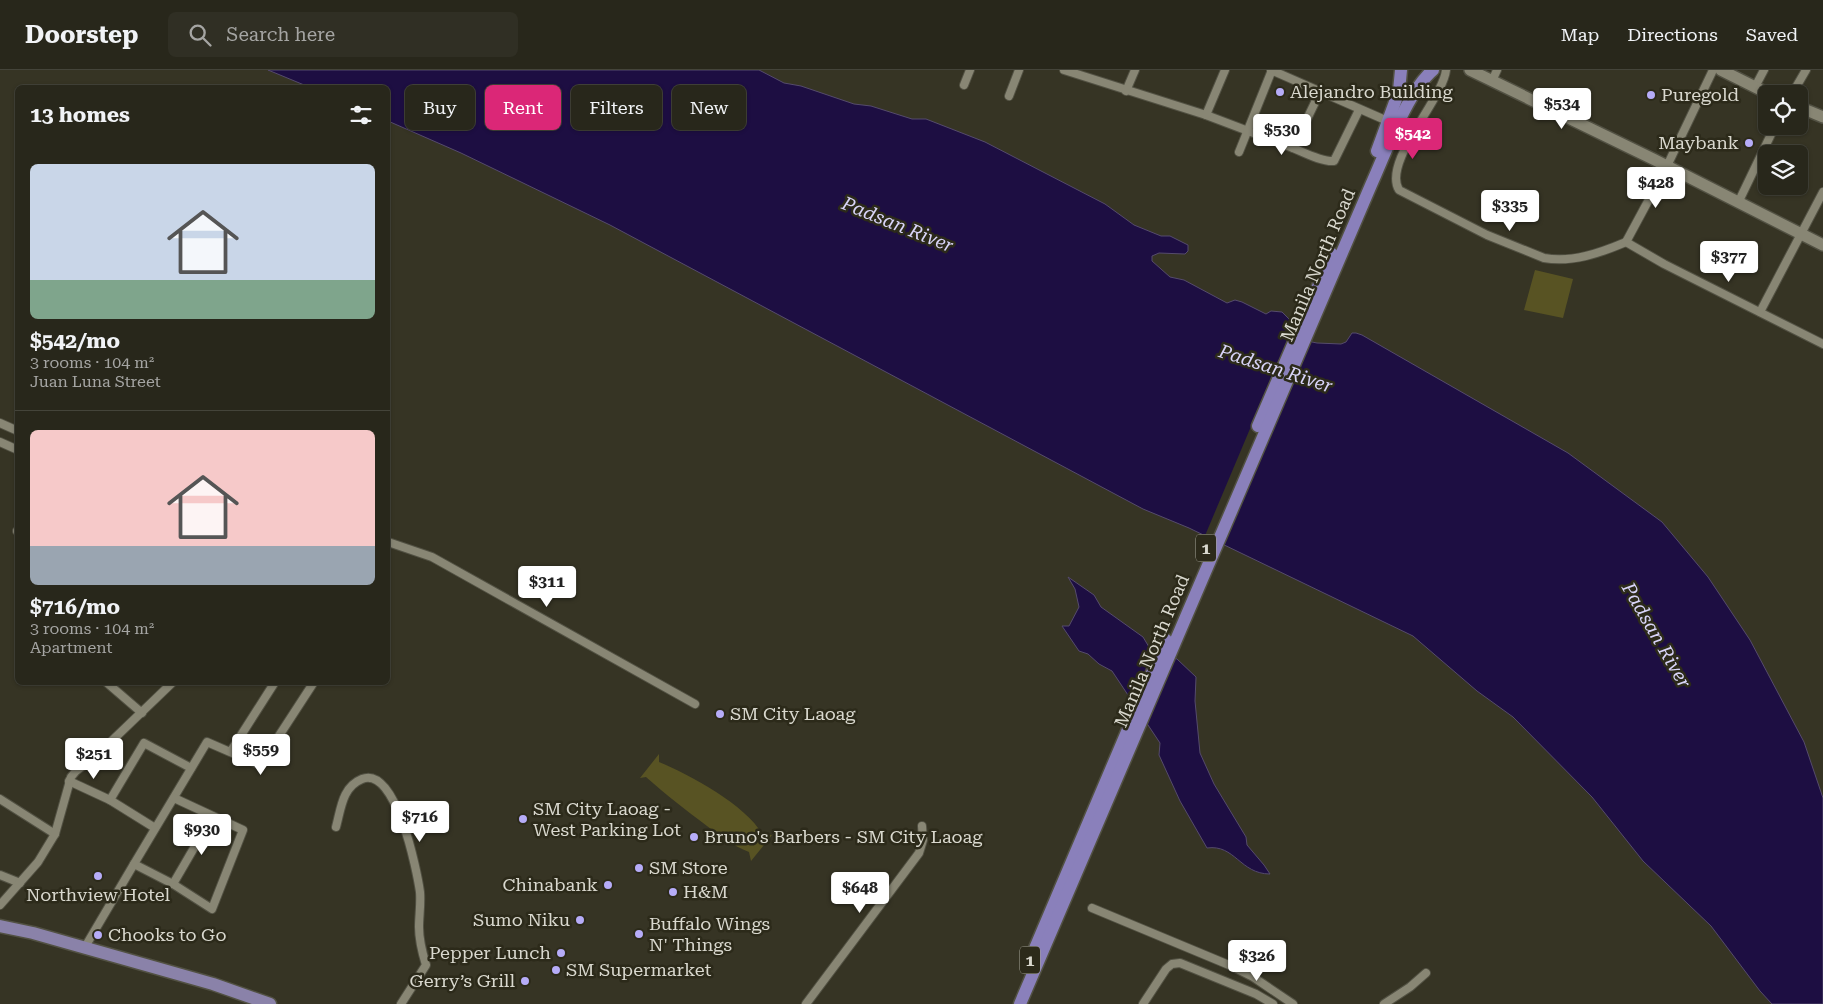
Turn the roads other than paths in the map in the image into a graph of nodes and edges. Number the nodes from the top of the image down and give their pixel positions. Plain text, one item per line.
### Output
1 (970, 70) edge
2 (1019, 70) edge
3 (1064, 70) edge
4 (1136, 70) edge
5 (1225, 70) edge
6 (1272, 70) edge
7 (1401, 70) edge
8 (1433, 70) edge
9 (1446, 70) edge
10 (1470, 70) edge
11 (1713, 70) edge
12 (1721, 70) edge
13 (1764, 70) edge
14 (1806, 70) edge
15 (1080, 72) edge
16 (1494, 76) edge
17 (964, 85) dead end
18 (1797, 85) edge
19 (1756, 87) joint
20 (1126, 91) junction
21 (1320, 92) junction
22 (1009, 96) dead end
23 (1359, 110) junction
24 (1808, 111) edge
25 (1206, 114) junction
26 (1823, 117) edge
27 (1383, 120) dead end
28 (1399, 126) dead end
29 (1248, 130) junction
30 (1413, 132) junction
31 (1771, 135) edge
32 (1293, 148) junction
33 (1240, 152) dead end
34 (1667, 166) junction
35 (1367, 183) junction
36 (1823, 192) edge
37 (1738, 203) junction
38 (1802, 234) junction
39 (1626, 242) junction
40 (1823, 245) edge
41 (1760, 312) junction
42 (1822, 343) edge
43 (0, 423) edge
44 (15, 430) edge
45 (0, 442) edge
46 (15, 449) edge
47 (390, 542) edge
48 (109, 685) edge
49 (170, 685) edge
50 (273, 685) edge
51 (312, 685) edge
52 (695, 704) dead end
53 (142, 713) junction
54 (231, 751) junction
55 (191, 768) junction
56 (69, 781) junction
57 (174, 798) junction
58 (0, 799) edge
59 (110, 800) junction
60 (212, 817) junction
61 (922, 826) dead end
62 (336, 827) dead end
63 (155, 828) junction
64 (55, 834) junction
65 (134, 864) junction
66 (0, 875) edge
67 (20, 883) junction
68 (173, 884) junction
69 (0, 905) edge
70 (1092, 908) dead end
71 (1053, 917) junction
72 (0, 926) edge
73 (85, 947) junction
74 (1426, 973) dead end
75 (270, 1004) edge
76 (401, 1004) edge
77 (806, 1004) edge
78 (1012, 1004) edge
79 (1020, 1004) edge
80 (1143, 1004) edge
81 (1271, 1004) edge
82 (1293, 1004) edge
83 (1384, 1004) edge

1 - 17 street
2 - 22 street
3 - 15 street
4 - 20 street
5 - 25 street
6 - 21 street
6 - 29 street
7 - 35 highway, Manila North Road / 1
8 - 35 highway, Manila North Road / 1
9 - 30 street
10 - 16 main road
11 - 34 street
12 - 19 main road
13 - 19 street
14 - 18 street
15 - 20 street
16 - 34 main road
20 - 25 street
21 - 23 street
21 - 32 street
23 - 27 street
23 - 32 street
24 - 26 main road
25 - 29 street
28 - 30 street
29 - 32 street
29 - 33 street
30 - 39 street
31 - 37 street
34 - 37 main road
34 - 39 street
35 - 71 highway, Manila North Road / 1
36 - 38 street
37 - 38 main road
38 - 40 main road
38 - 41 street
39 - 41 street
41 - 42 street
43 - 44 street
45 - 46 street
47 - 52 street
48 - 53 street
49 - 53 street
50 - 54 street
51 - 54 street
53 - 56 street
54 - 55 street
55 - 57 street
55 - 59 street
56 - 59 street
56 - 64 street
57 - 60 street
57 - 63 street
58 - 64 street
59 - 63 street
60 - 68 street
60 - 68 street
61 - 77 street
62 - 76 street
63 - 65 street
64 - 67 street
65 - 68 street
65 - 73 street
66 - 67 street
67 - 69 street
70 - 82 street
71 - 78 highway, Manila North Road / 1
71 - 79 highway, Manila North Road / 1
72 - 73 main road
73 - 75 main road
74 - 83 street
80 - 81 street

